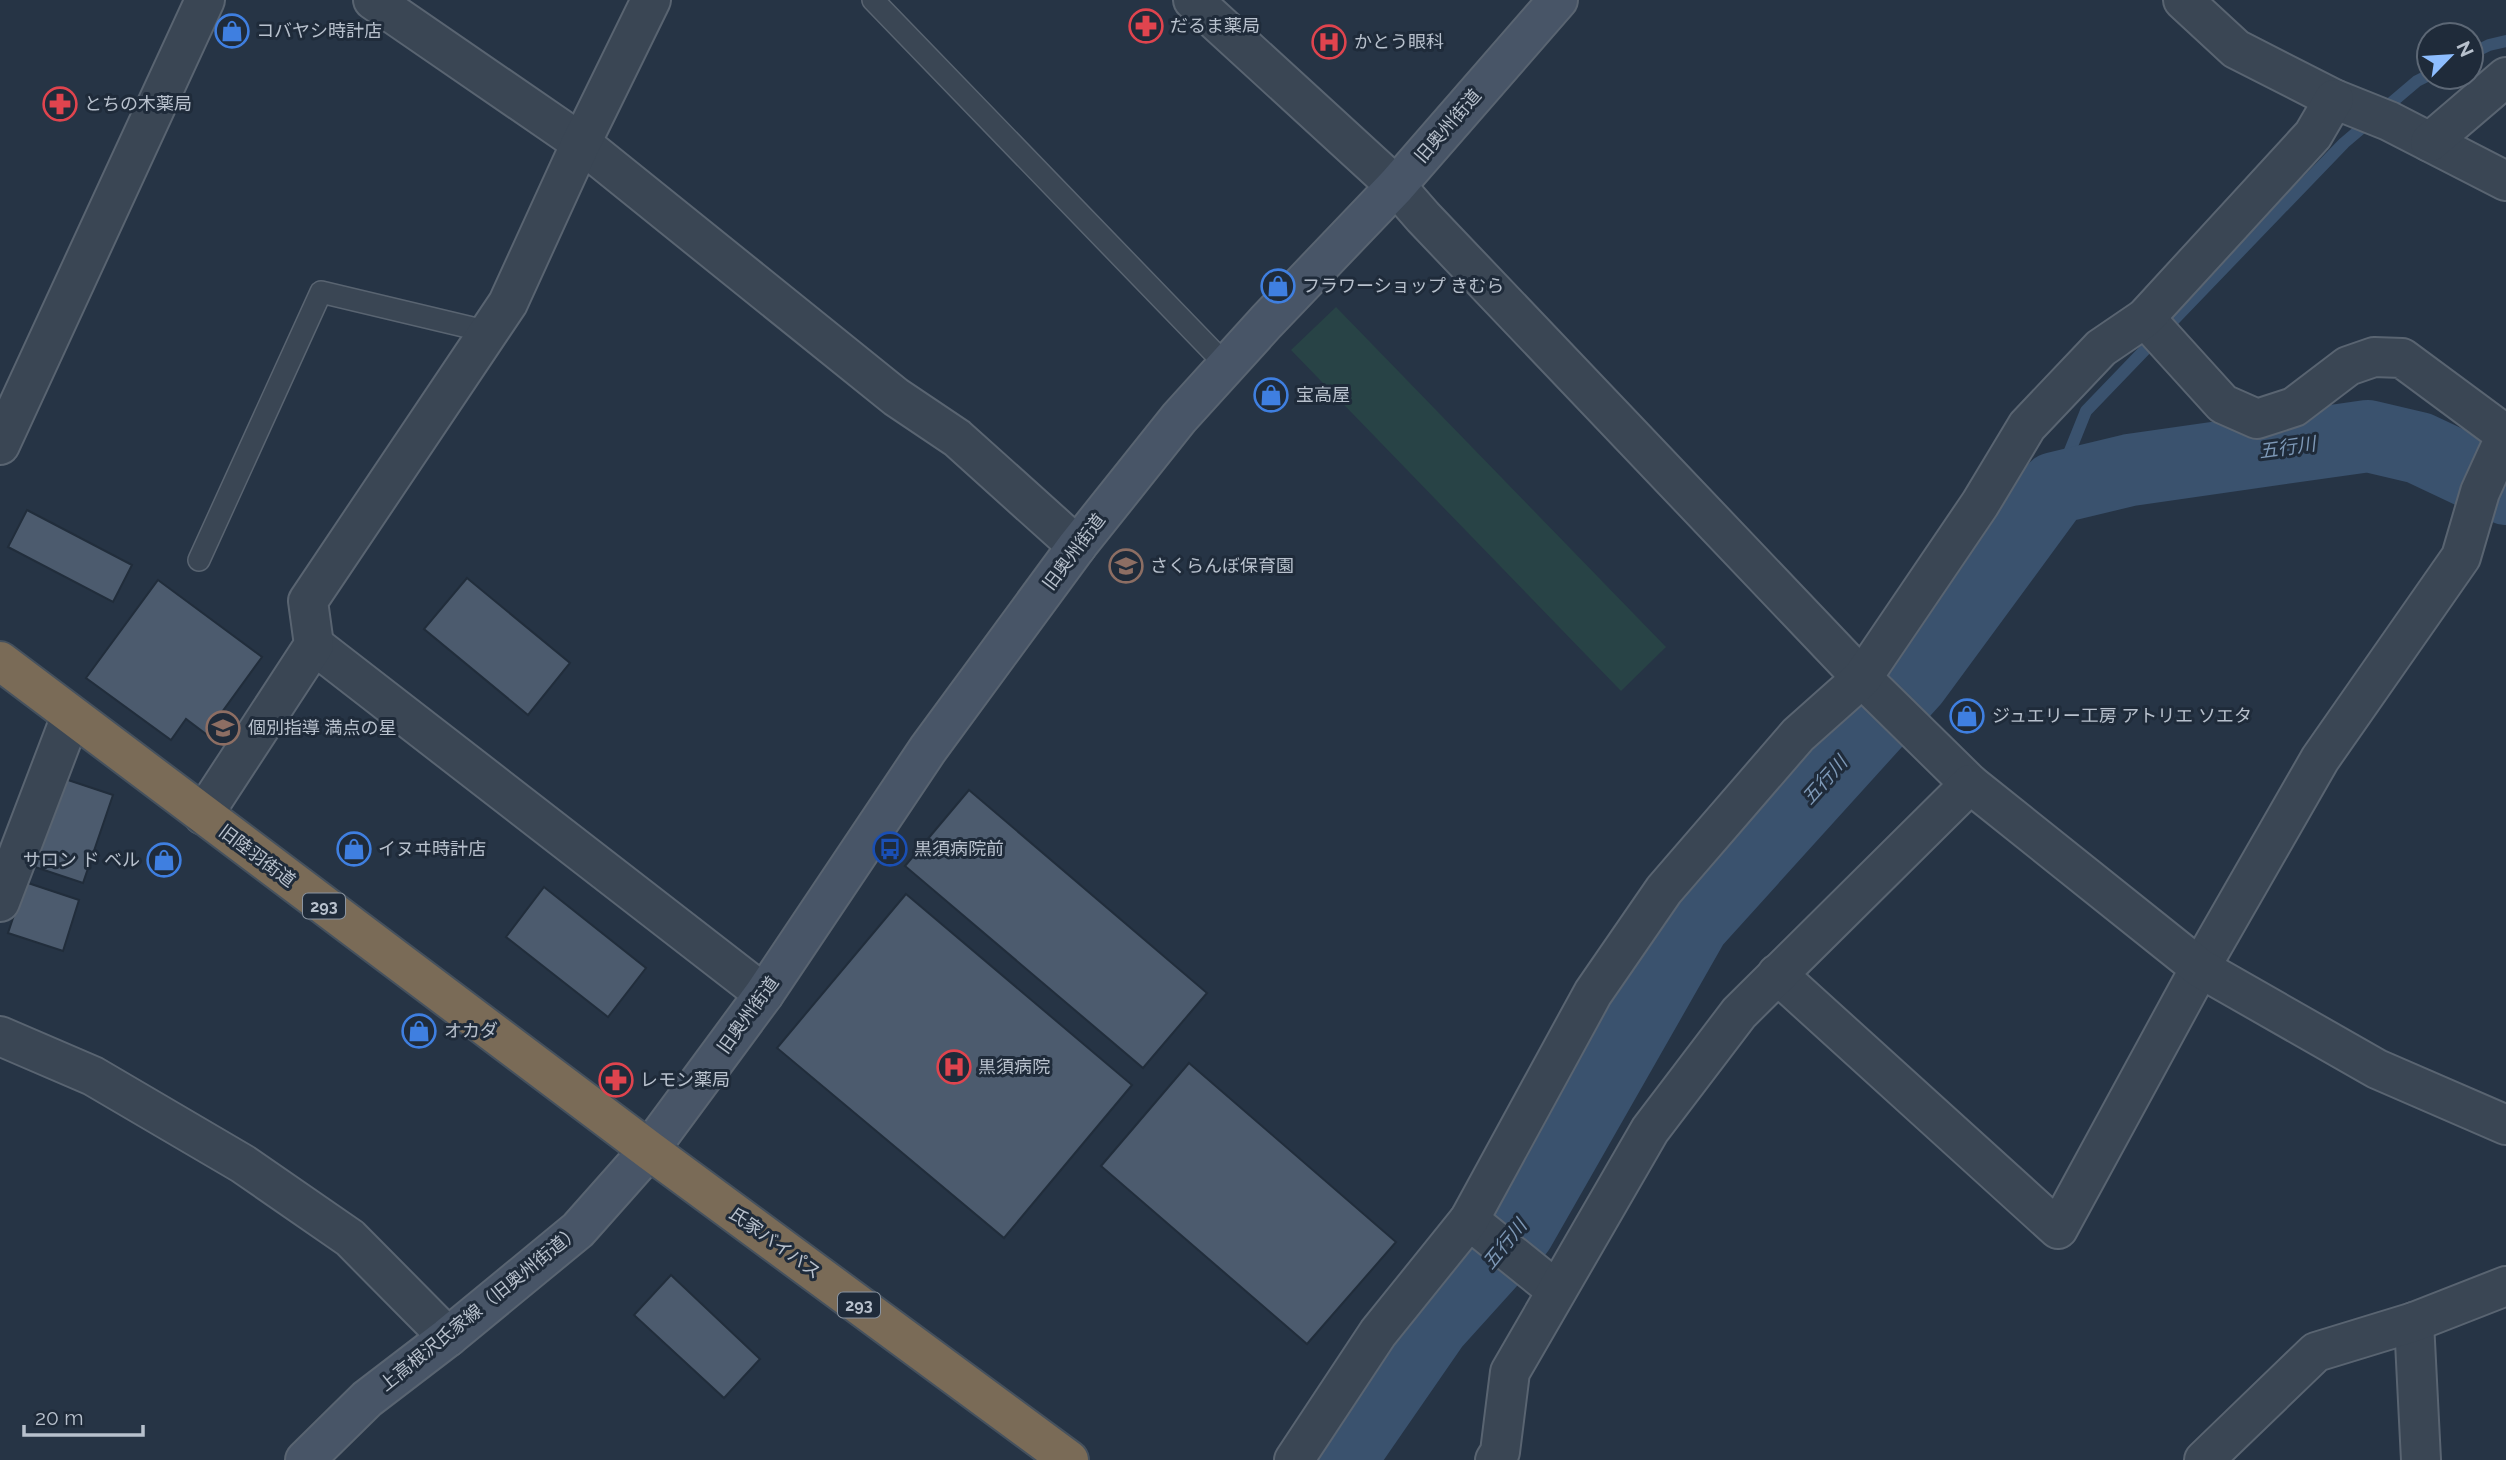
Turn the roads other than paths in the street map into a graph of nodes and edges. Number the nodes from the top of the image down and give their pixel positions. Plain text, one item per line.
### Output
1 (205, 0) edge
2 (373, 0) edge
3 (651, 0) edge
4 (873, 0) edge
5 (1193, 0) edge
6 (1558, 0) edge
7 (2183, 0) edge
8 (2506, 77) edge
9 (2361, 110) junction
10 (2430, 142) junction
11 (581, 143) junction
12 (2506, 181) edge
13 (1396, 186) junction
14 (489, 332) junction
15 (2159, 333) junction
16 (1227, 366) junction
17 (0, 445) edge
18 (1077, 546) junction
19 (200, 560) dead end
20 (314, 645) junction
21 (0, 661) edge
22 (1868, 685) junction
23 (71, 716) junction
24 (1970, 783) junction
25 (203, 816) junction
26 (0, 902) edge
27 (2200, 968) junction
28 (1777, 974) junction
29 (764, 994) junction
30 (0, 1036) edge
31 (2506, 1125) edge
32 (649, 1150) junction
33 (1475, 1225) junction
34 (2506, 1286) edge
35 (1556, 1290) junction
36 (2414, 1322) junction
37 (448, 1337) junction
38 (305, 1460) edge
39 (1069, 1460) edge
40 (1294, 1460) edge
41 (1495, 1460) edge
42 (2204, 1460) edge
43 (2421, 1460) edge

1 - 17 street
2 - 11 street
3 - 11 street
4 - 16 lane
5 - 13 street
6 - 13 main road, 旧奥州街道
7 - 9 street
8 - 10 street
9 - 10 street
9 - 15 street
10 - 12 street
11 - 14 street
11 - 18 street
13 - 16 main road, 旧奥州街道
13 - 22 street
14 - 19 lane
14 - 20 street
15 - 22 street
15 - 27 street
16 - 18 main road, 旧奥州街道
18 - 29 main road, 旧奥州街道
20 - 25 street
20 - 29 street
21 - 23 highway, 旧陸羽街道 / 293
22 - 24 street
22 - 33 street
23 - 25 highway, 旧陸羽街道 / 293
23 - 26 street
24 - 27 street
24 - 28 street
25 - 32 highway, 旧陸羽街道 / 293
27 - 28 street
27 - 31 street
28 - 35 street
29 - 32 main road, 旧奥州街道
30 - 37 street
32 - 37 main road, 上高根沢氏家線（旧奥州街道）
32 - 39 highway, 氏家バイパス / 293
33 - 35 street
33 - 40 street
34 - 36 street
35 - 41 street
36 - 42 street
36 - 43 street
37 - 38 main road, 上高根沢氏家線（旧奥州街道）

